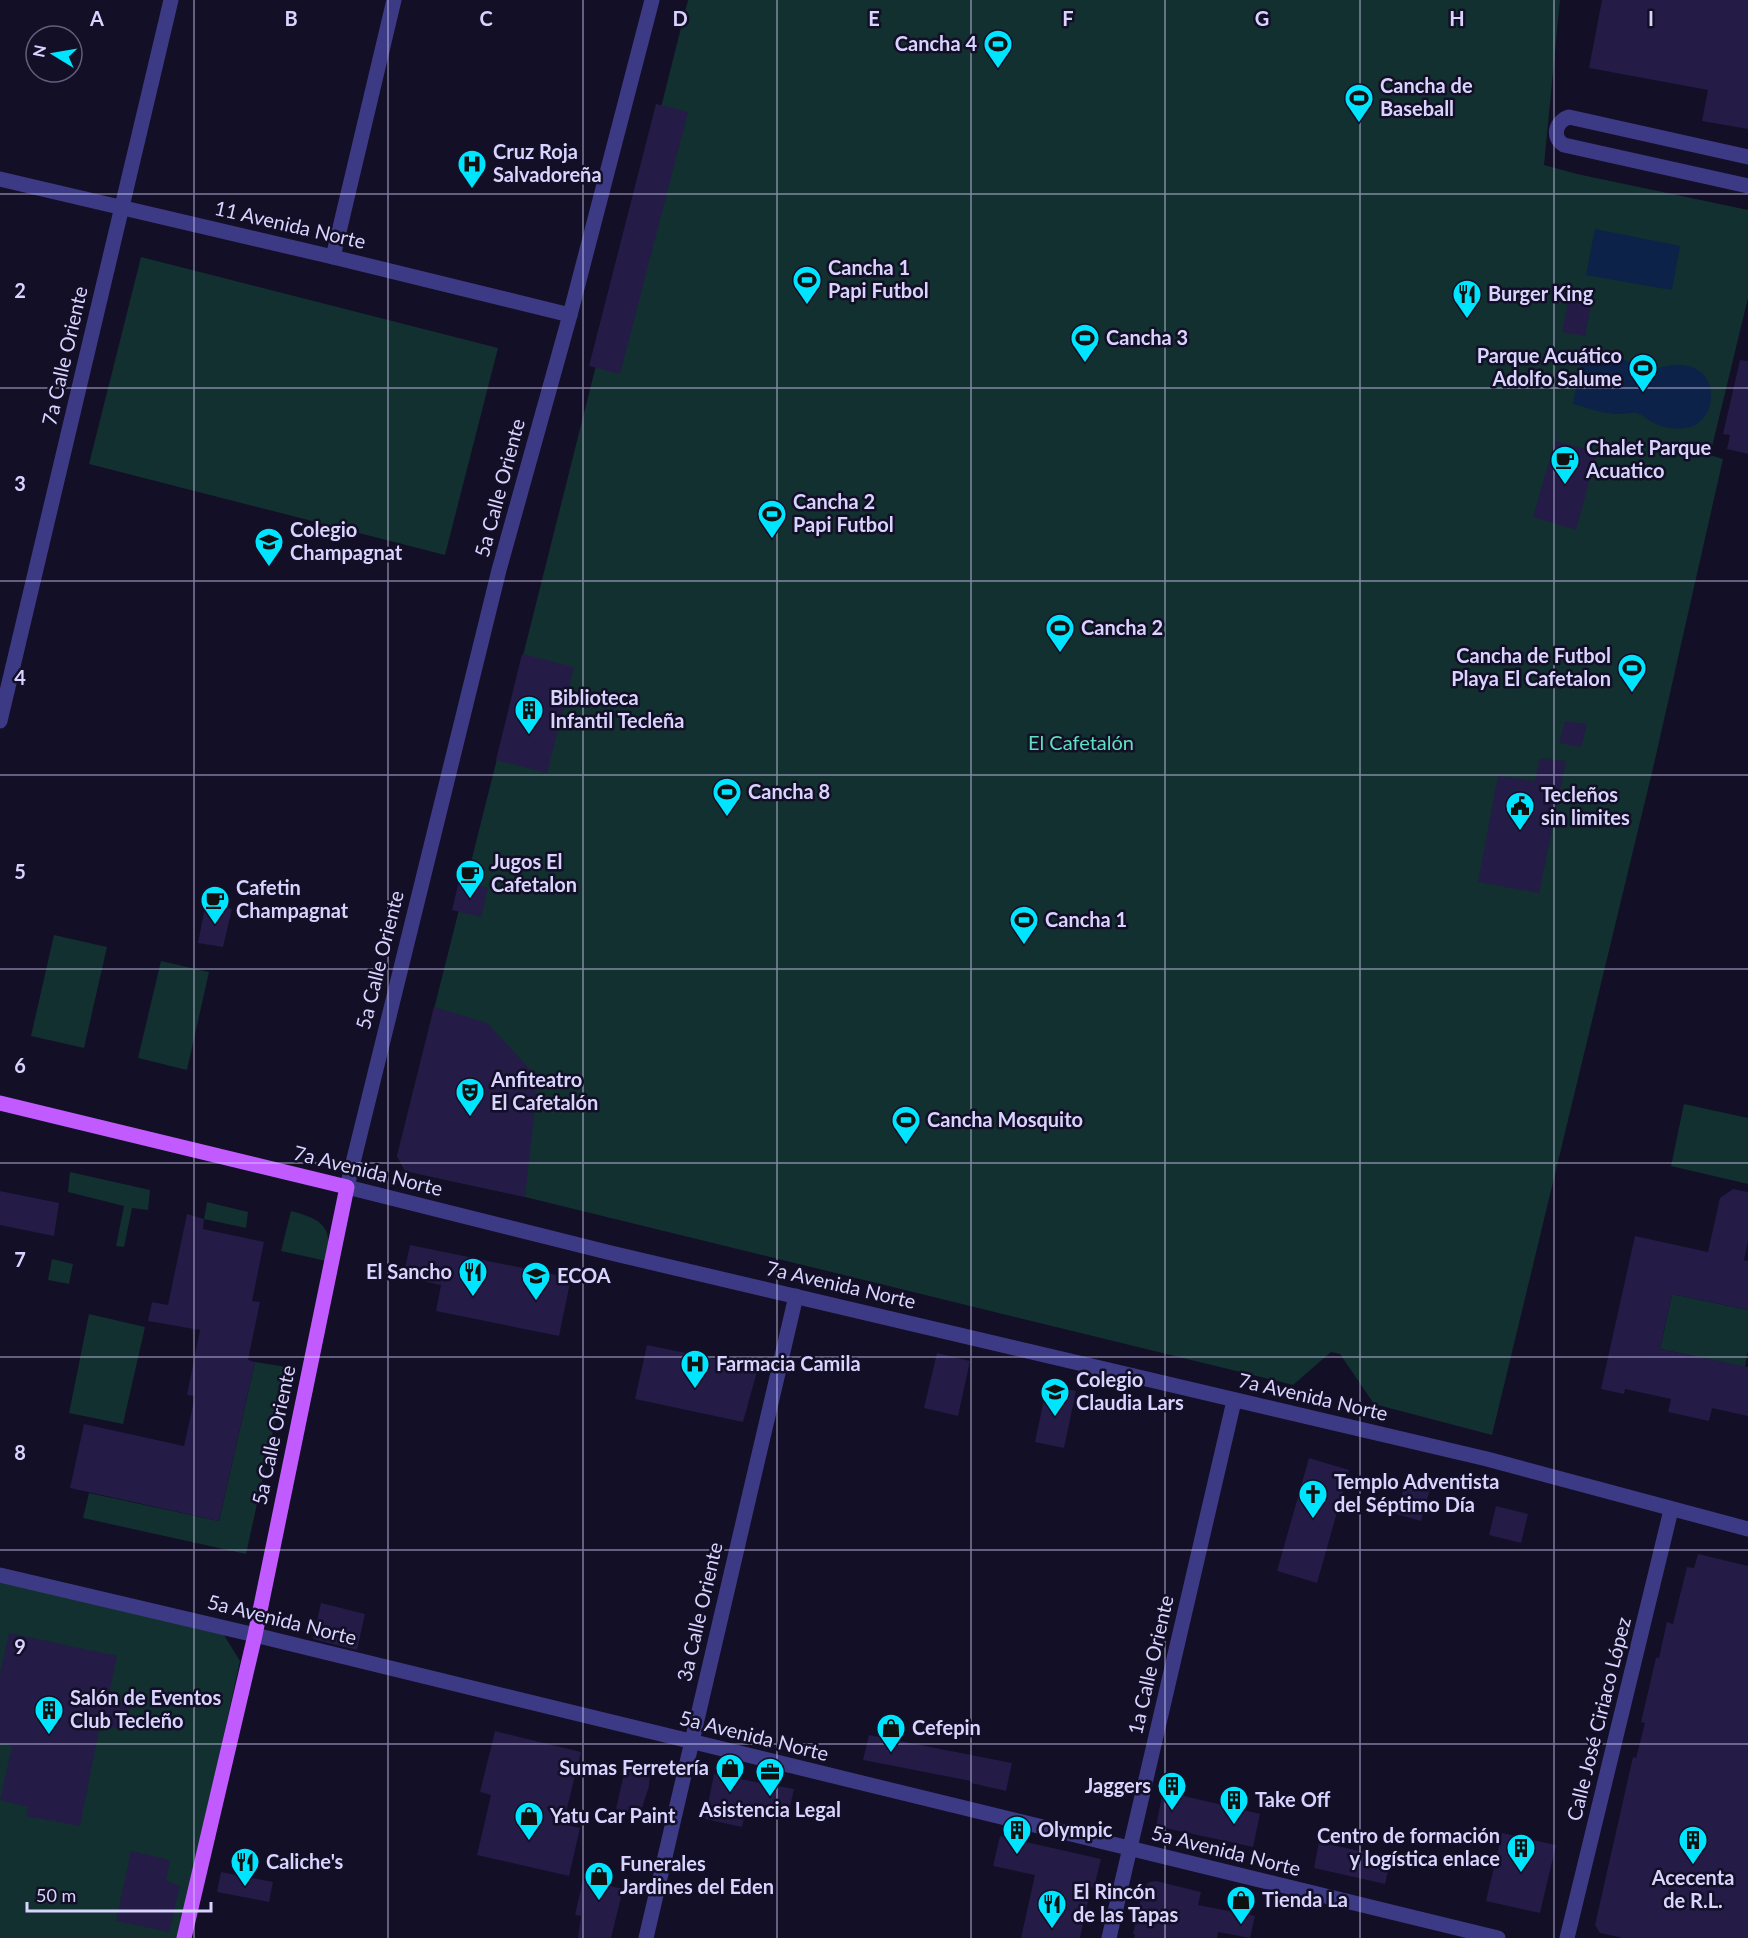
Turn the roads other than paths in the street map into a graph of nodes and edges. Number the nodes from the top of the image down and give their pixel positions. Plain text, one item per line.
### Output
1 (171, 0) edge
2 (394, 0) edge
3 (652, 0) edge
4 (1748, 157) edge
5 (0, 179) edge
6 (1748, 186) edge
7 (122, 207) junction
8 (333, 257) junction
9 (570, 315) junction
10 (0, 721) edge
11 (0, 1103) edge
12 (347, 1187) junction
13 (796, 1296) junction
14 (1234, 1401) junction
15 (1671, 1509) junction
16 (1748, 1529) edge
17 (0, 1575) edge
18 (255, 1635) junction
19 (691, 1742) junction
20 (1130, 1849) junction
21 (184, 1938) edge
22 (646, 1938) edge
23 (1109, 1938) edge
24 (1498, 1938) edge
25 (1567, 1938) edge

1 - 7 street, 7a Calle Oriente
2 - 8 street
3 - 9 street, 5a Calle Oriente
4 - 6 street
5 - 7 street, 11 Avenida Norte
7 - 8 street, 11 Avenida Norte
7 - 10 street, 7a Calle Oriente
8 - 9 street, 11 Avenida Norte
9 - 12 street, 5a Calle Oriente
11 - 12 main road, 7a Avenida Norte
12 - 13 street, 7a Avenida Norte
12 - 18 main road, 5a Calle Oriente
13 - 14 street, 7a Avenida Norte
13 - 19 street, 3a Calle Oriente
14 - 15 street, 7a Avenida Norte
14 - 20 street, 1a Calle Oriente
15 - 16 street, 7a Avenida Norte
15 - 25 street, Calle José Ciriaco López
17 - 18 street, 5a Avenida Norte
18 - 19 street, 5a Avenida Norte
18 - 21 main road, 5a Calle Oriente
19 - 20 street, 5a Avenida Norte
19 - 22 street, 3a Calle Oriente
20 - 23 street, 1a Calle Oriente
20 - 24 street, 5a Avenida Norte

